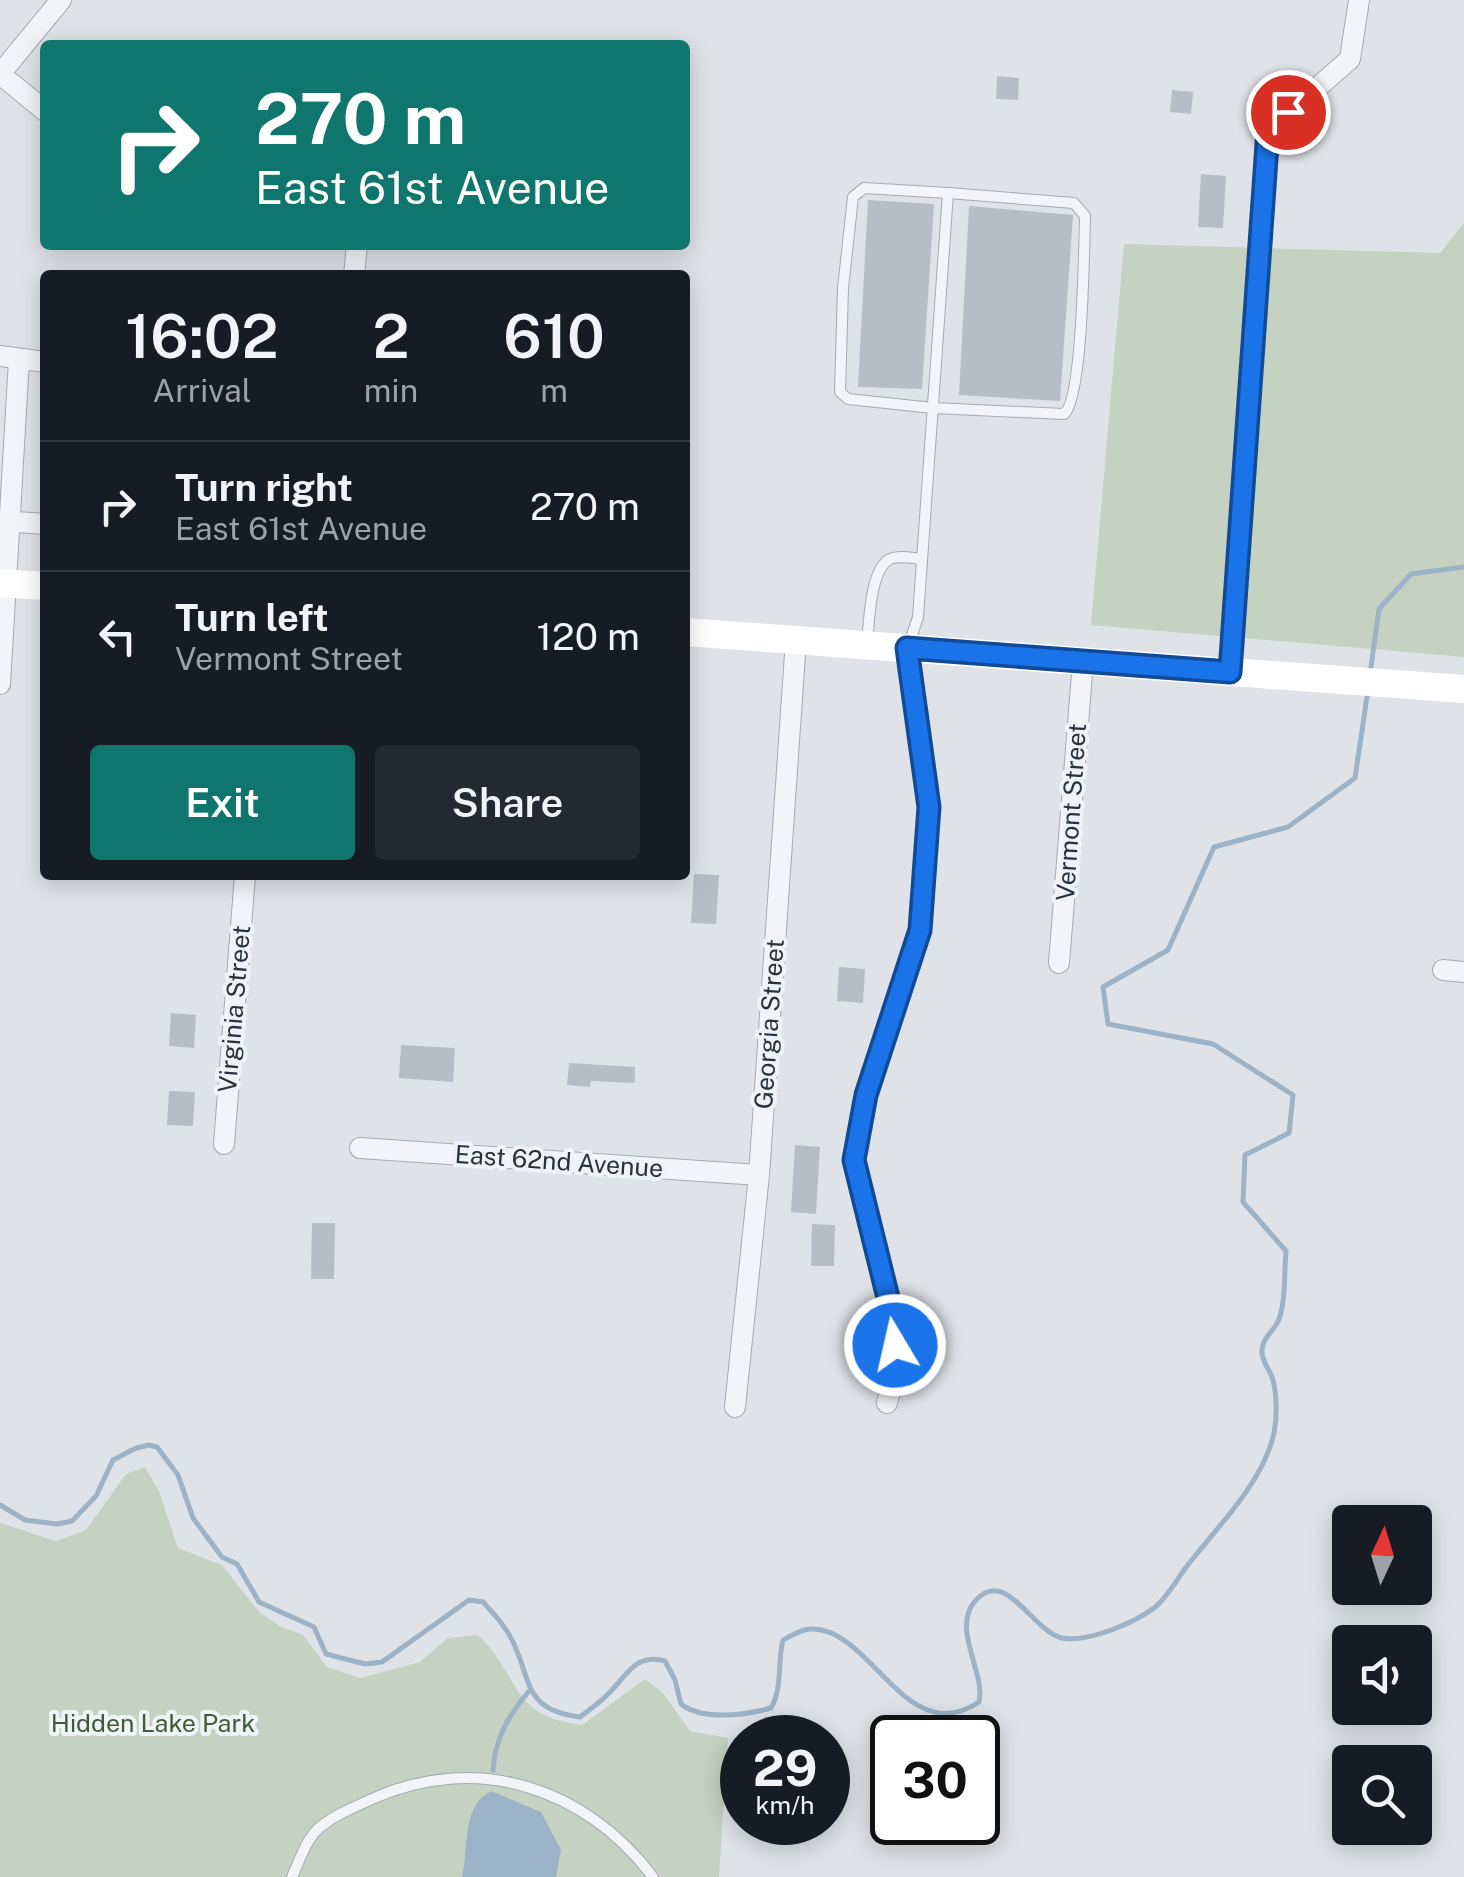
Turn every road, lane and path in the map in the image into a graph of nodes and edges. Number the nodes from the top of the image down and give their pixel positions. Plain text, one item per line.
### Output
1 (61, 0) edge
2 (1359, 0) edge
3 (0, 74) edge
4 (40, 107) edge
5 (948, 192) junction
6 (10, 358) edge
7 (40, 361) edge
8 (933, 408) junction
9 (6, 522) edge
10 (40, 524) edge
11 (922, 559) junction
12 (4, 583) edge
13 (40, 586) edge
14 (690, 632) edge
15 (796, 640) junction
16 (866, 645) junction
17 (907, 648) junction
18 (1082, 660) junction
19 (1230, 672) junction
20 (0, 684) edge
21 (1464, 689) edge
22 (245, 880) edge
23 (1060, 963) dead end
24 (224, 1144) dead end
25 (360, 1148) dead end
26 (759, 1175) junction
27 (886, 1403) dead end
28 (735, 1408) dead end
29 (292, 1877) edge
30 (652, 1877) edge

1 - 3 street
2 - 19 street
3 - 4 street
5 - 8 lane
5 - 8 lane
5 - 8 lane
6 - 7 street
6 - 9 street
8 - 11 lane
9 - 10 street
9 - 12 street
11 - 16 lane
11 - 17 lane
12 - 13 main road
12 - 20 street
14 - 15 main road
15 - 16 main road
15 - 26 street, Georgia Street
16 - 17 main road
17 - 18 main road
17 - 27 street
18 - 19 main road
18 - 23 street, Vermont Street
19 - 21 main road
22 - 24 street, Virginia Street
25 - 26 street, East 62nd Avenue
26 - 28 street, Georgia Street
29 - 30 lane

